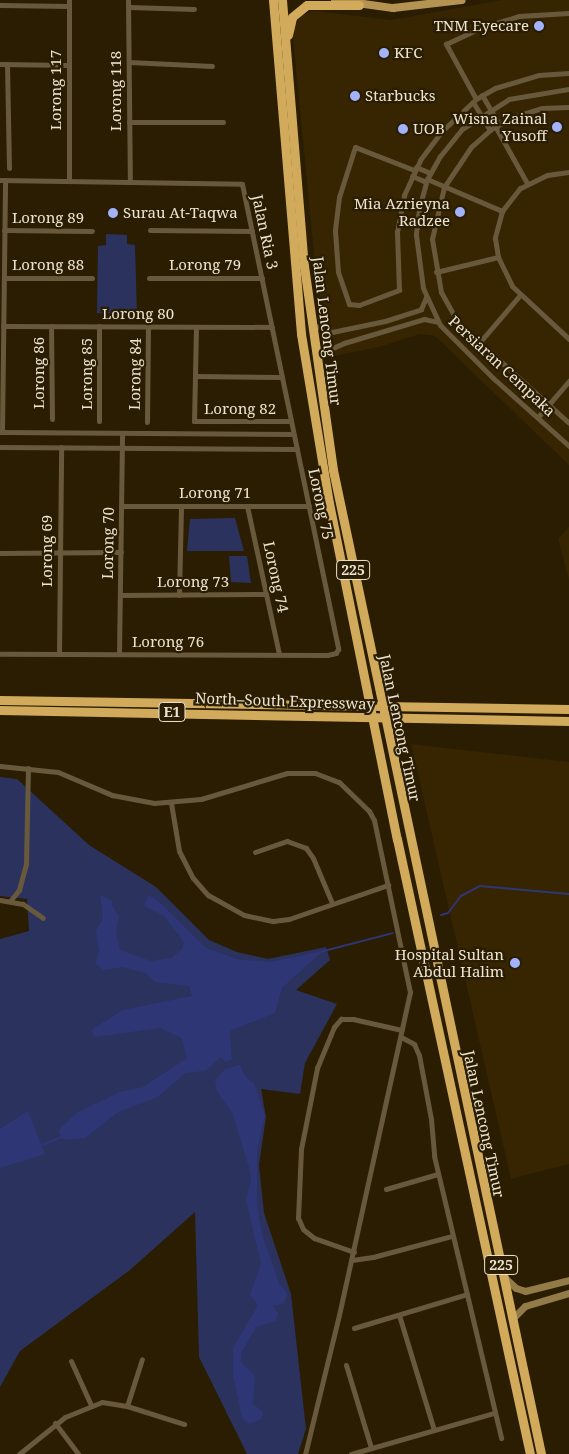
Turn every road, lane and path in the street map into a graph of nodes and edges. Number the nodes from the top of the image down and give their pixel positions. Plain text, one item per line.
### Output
1 (128, 0) edge
2 (267, 0) edge
3 (273, 0) edge
4 (282, 0) edge
5 (335, 0) edge
6 (462, 0) edge
7 (69, 3) edge
8 (0, 5) edge
9 (359, 5) junction
10 (128, 7) junction
11 (194, 8) dead end
12 (569, 13) edge
13 (286, 57) junction
14 (129, 62) junction
15 (0, 64) edge
16 (7, 64) junction
17 (278, 64) junction
18 (69, 65) junction
19 (212, 66) dead end
20 (569, 74) edge
21 (569, 89) edge
22 (482, 95) junction
23 (474, 101) junction
24 (569, 107) edge
25 (490, 109) junction
26 (480, 115) junction
27 (129, 122) junction
28 (223, 122) dead end
29 (497, 125) junction
30 (490, 130) junction
31 (9, 168) dead end
32 (415, 168) junction
33 (569, 172) edge
34 (430, 173) junction
35 (412, 176) junction
36 (2, 180) edge
37 (69, 181) junction
38 (130, 181) junction
39 (427, 181) junction
40 (527, 183) junction
41 (444, 187) junction
42 (502, 211) junction
43 (4, 230) junction
44 (92, 230) dead end
45 (150, 230) dead end
46 (252, 231) junction
47 (498, 257) junction
48 (436, 272) junction
49 (4, 278) junction
50 (92, 278) dead end
51 (149, 278) dead end
52 (262, 278) junction
53 (520, 295) junction
54 (426, 297) junction
55 (438, 322) junction
56 (311, 324) junction
57 (3, 326) junction
58 (51, 326) junction
59 (99, 326) junction
60 (148, 326) junction
61 (196, 327) junction
62 (272, 327) junction
63 (569, 339) edge
64 (479, 343) junction
65 (316, 362) junction
66 (195, 376) junction
67 (282, 377) junction
68 (569, 381) edge
69 (549, 405) junction
70 (1, 416) edge
71 (538, 417) junction
72 (52, 419) dead end
73 (100, 421) dead end
74 (291, 421) junction
75 (147, 422) dead end
76 (569, 423) edge
77 (1, 432) edge
78 (122, 433) junction
79 (293, 434) junction
80 (569, 446) edge
81 (0, 447) edge
82 (61, 447) junction
83 (122, 448) junction
84 (297, 449) junction
85 (121, 506) junction
86 (181, 506) junction
87 (247, 506) junction
88 (309, 506) junction
89 (120, 552) junction
90 (0, 553) edge
91 (59, 553) junction
92 (266, 594) junction
93 (120, 595) junction
94 (179, 595) junction
95 (336, 653) joint
96 (0, 654) edge
97 (59, 654) junction
98 (119, 654) junction
99 (279, 654) junction
100 (0, 700) edge
101 (569, 709) edge
102 (0, 710) edge
103 (569, 721) edge
104 (0, 766) edge
105 (28, 768) junction
106 (170, 803) junction
107 (256, 852) dead end
108 (388, 884) junction
109 (0, 900) edge
110 (10, 901) junction
111 (332, 903) junction
112 (43, 918) dead end
113 (402, 1034) junction
114 (438, 1174) junction
115 (386, 1189) dead end
116 (452, 1236) junction
117 (354, 1252) junction
118 (352, 1260) junction
119 (504, 1277) junction
120 (569, 1280) edge
121 (569, 1293) edge
122 (468, 1294) junction
123 (399, 1315) junction
124 (512, 1319) junction
125 (354, 1328) dead end
126 (142, 1360) dead end
127 (71, 1361) dead end
128 (346, 1365) dead end
129 (91, 1404) junction
130 (127, 1406) junction
131 (494, 1413) junction
132 (55, 1423) junction
133 (184, 1424) dead end
134 (434, 1430) junction
135 (501, 1438) dead end
136 (371, 1448) junction
137 (19, 1454) edge
138 (78, 1454) edge
139 (305, 1454) edge
140 (351, 1454) edge
141 (530, 1454) edge
142 (541, 1454) edge

1 - 10 street, Lorong 118
2 - 17 highway
3 - 17 highway, Jalan Lencong Timur / 225
4 - 13 highway, Jalan Lencong Timur / 225
5 - 9 main road
6 - 9 main road
7 - 8 street
7 - 18 street, Lorong 117
9 - 13 highway
10 - 11 street
10 - 14 street, Lorong 118
12 - 23 street
13 - 56 highway, Jalan Lencong Timur / 225
14 - 19 street
14 - 27 street, Lorong 118
15 - 16 street
16 - 18 street
16 - 31 street
17 - 141 highway, Jalan Lencong Timur / 225
18 - 37 street, Lorong 117
20 - 22 street
21 - 25 street, Persiaran Cempaka
22 - 23 street
22 - 25 street
23 - 26 street
23 - 32 street
24 - 29 street
25 - 26 street, Persiaran Cempaka
25 - 29 street
26 - 30 street
26 - 34 street, Persiaran Cempaka
27 - 28 street
27 - 38 street, Lorong 118
29 - 30 street
29 - 40 street
30 - 41 street
32 - 34 street
32 - 35 street
32 - 35 street
33 - 40 street
34 - 39 street, Persiaran Cempaka
35 - 39 street
36 - 37 street, Jalan Ria 3
36 - 43 street
37 - 38 street, Jalan Ria 3
38 - 46 street, Jalan Ria 3
39 - 41 street
39 - 54 street, Persiaran Cempaka
40 - 42 street
41 - 42 street
41 - 48 street
42 - 47 street
43 - 44 street, Lorong 89
43 - 49 street
45 - 46 street
46 - 52 street, Jalan Ria 3
47 - 48 street
47 - 53 street
48 - 64 street
49 - 50 street, Lorong 88
49 - 57 street
51 - 52 street, Lorong 79
52 - 62 street, Jalan Ria 3
53 - 63 street
53 - 64 street
54 - 55 street, Persiaran Cempaka
54 - 56 street
55 - 65 street
55 - 71 street, Persiaran Cempaka
56 - 65 highway, Jalan Lencong Timur / 225
57 - 58 street, Lorong 80
57 - 70 street
58 - 59 street, Lorong 80
58 - 72 street, Lorong 86
59 - 60 street, Lorong 80
59 - 73 street, Lorong 85
60 - 61 street, Lorong 80
60 - 75 street, Lorong 84
61 - 62 street, Lorong 80
61 - 66 street, Lorong 82
62 - 67 street, Jalan Ria 3
64 - 69 street
65 - 119 highway, Jalan Lencong Timur / 225
66 - 67 street
66 - 74 street, Lorong 82
67 - 74 street, Jalan Ria 3
68 - 69 street
69 - 71 street
69 - 76 street
70 - 77 street
71 - 80 street, Persiaran Cempaka
74 - 79 street, Jalan Ria 3
77 - 78 street
78 - 79 street
78 - 83 street, Lorong 70
79 - 84 street, Lorong 75
81 - 82 street
82 - 83 street
82 - 91 street, Lorong 69
83 - 84 street
83 - 85 street, Lorong 70
84 - 88 street, Lorong 75
85 - 86 street, Lorong 71
85 - 89 street, Lorong 70
86 - 87 street, Lorong 71
86 - 94 street
87 - 88 street, Lorong 71
87 - 92 street, Lorong 74
88 - 95 street, Lorong 75
89 - 91 street
89 - 93 street, Lorong 70
90 - 91 street
91 - 97 street, Lorong 69
92 - 94 street, Lorong 73
92 - 99 street, Lorong 74
93 - 94 street, Lorong 73
93 - 98 street, Lorong 70
95 - 99 street, Lorong 76
96 - 97 street, Lorong 76
97 - 98 street, Lorong 76
98 - 99 street, Lorong 76
100 - 101 highway, North–South Expressway / E1
102 - 103 highway, North–South Expressway / E1
104 - 105 street
105 - 106 street
105 - 110 street
106 - 108 street
106 - 111 street
107 - 111 street
108 - 111 street
108 - 113 street
109 - 110 street
110 - 112 street
113 - 114 street
113 - 117 street
113 - 117 street
114 - 115 street
114 - 116 street
116 - 118 street
116 - 122 street
117 - 118 street
118 - 139 street
119 - 120 street
119 - 124 highway, Jalan Lencong Timur / 225
121 - 124 street
122 - 123 street
122 - 131 street
123 - 125 street
123 - 134 street
124 - 142 highway, Jalan Lencong Timur / 225
126 - 130 street
127 - 129 street
128 - 136 street
129 - 130 street
129 - 132 street
130 - 133 street
131 - 134 street
131 - 135 street
132 - 137 street
132 - 138 street
134 - 136 street
136 - 140 street

